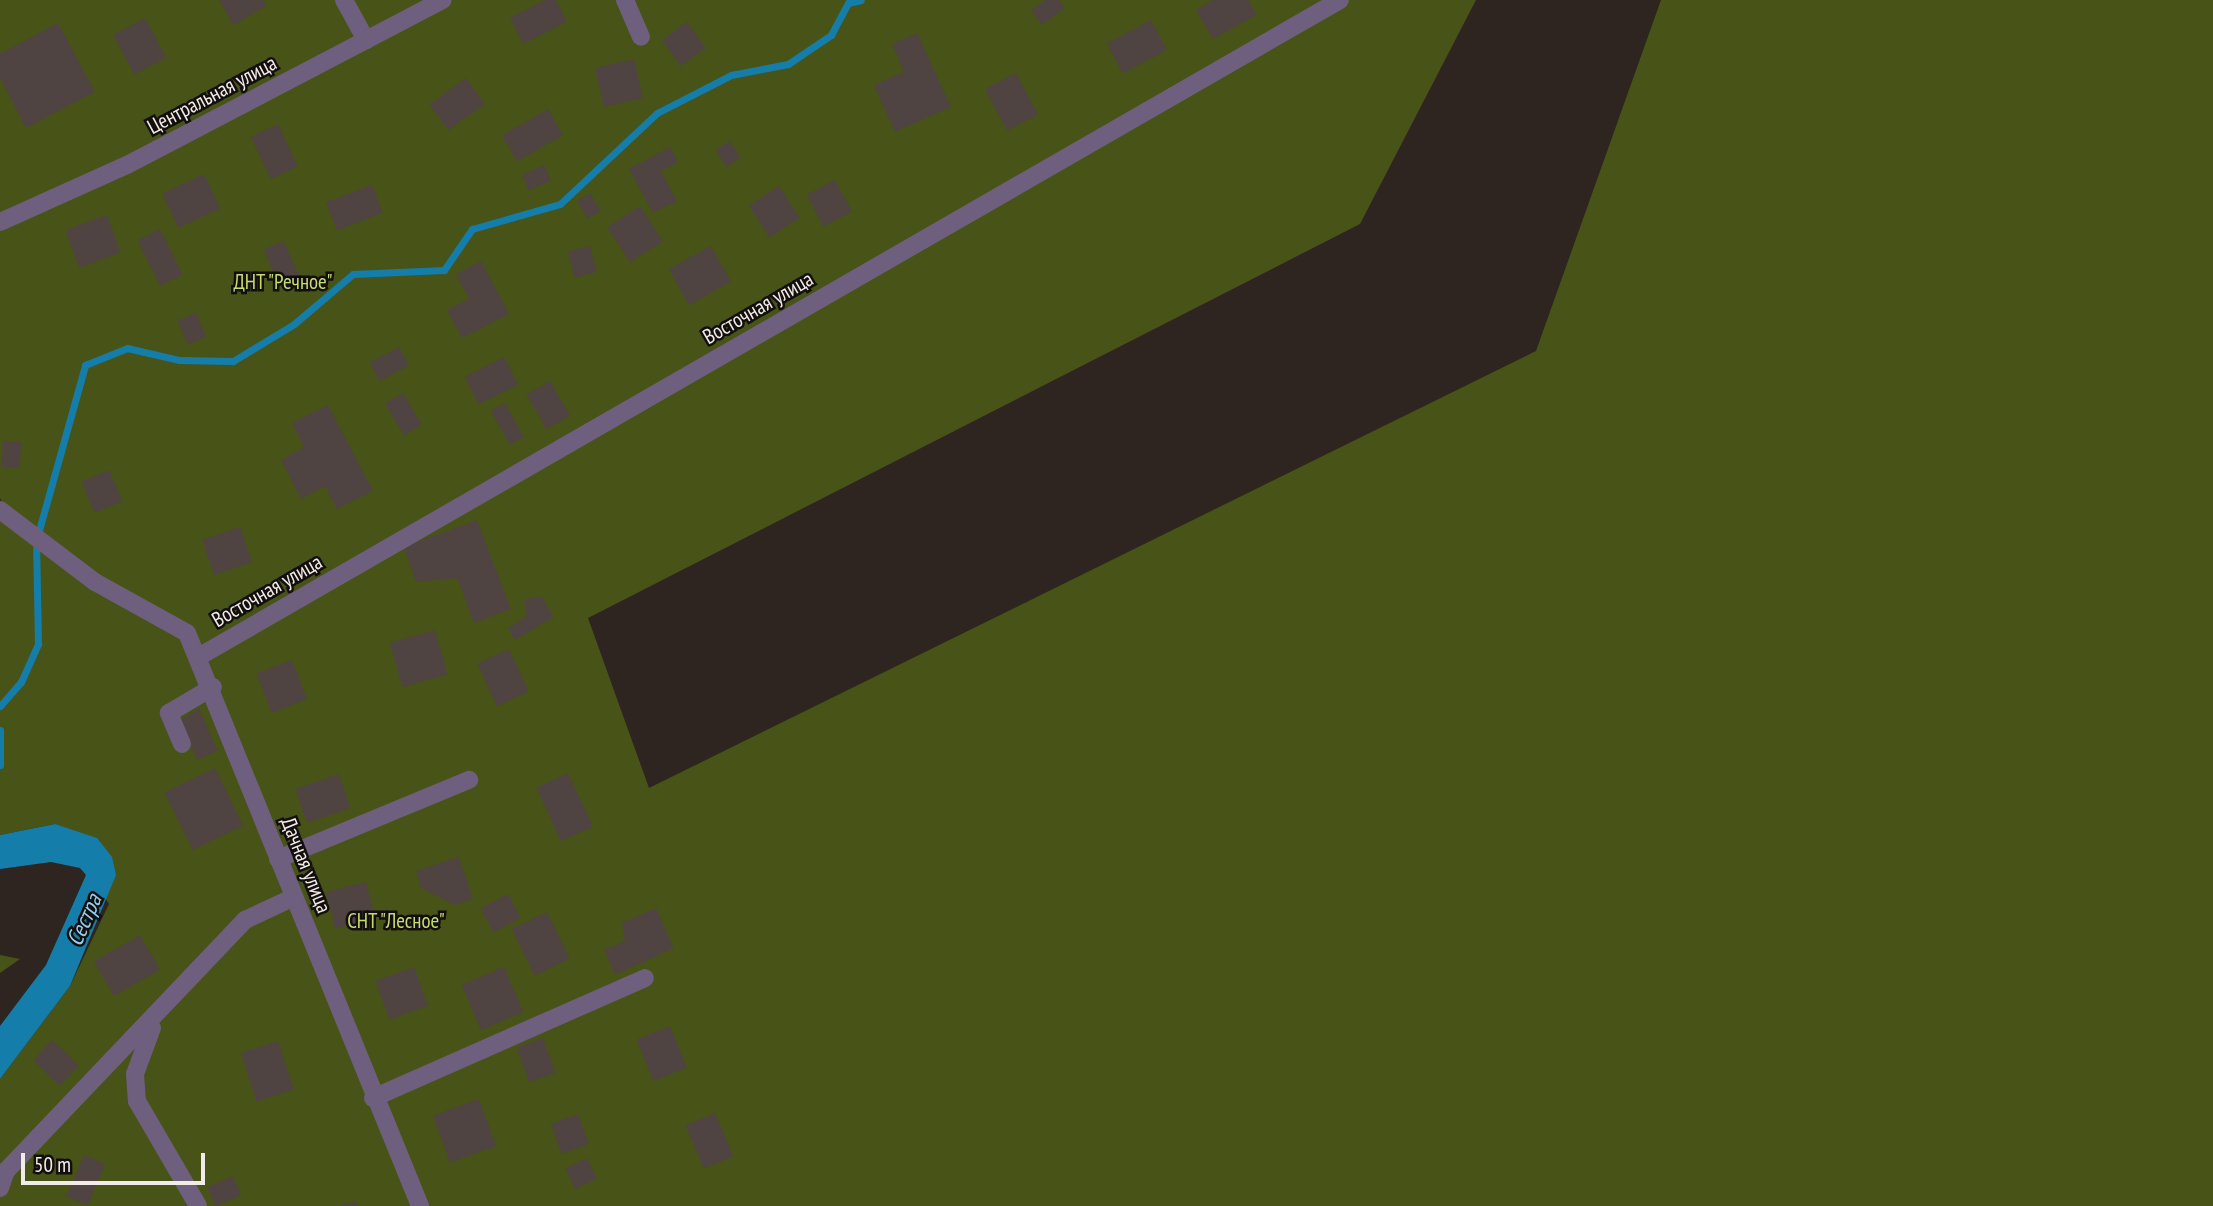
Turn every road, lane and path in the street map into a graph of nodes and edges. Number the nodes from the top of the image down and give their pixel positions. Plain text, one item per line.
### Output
1 (344, 0) edge
2 (442, 0) edge
3 (625, 0) edge
4 (1340, 0) edge
5 (641, 37) dead end
6 (366, 40) junction
7 (0, 222) edge
8 (1, 508) edge
9 (200, 656) junction
10 (214, 687) junction
11 (182, 744) dead end
12 (469, 780) dead end
13 (278, 859) junction
14 (294, 897) junction
15 (645, 978) dead end
16 (155, 1021) junction
17 (373, 1098) junction
18 (0, 1188) edge
19 (198, 1206) edge
20 (420, 1206) edge

1 - 6 street
2 - 6 street, Центральная улица
3 - 5 street
4 - 9 street, Восточная улица
6 - 7 street, Центральная улица
8 - 9 street, Дачная улица
9 - 10 street, Дачная улица
10 - 11 street
10 - 13 street, Дачная улица
12 - 13 street
13 - 14 street, Дачная улица
14 - 16 street
14 - 17 street, Дачная улица
15 - 17 street
16 - 18 street
16 - 19 street
17 - 20 street, Дачная улица

